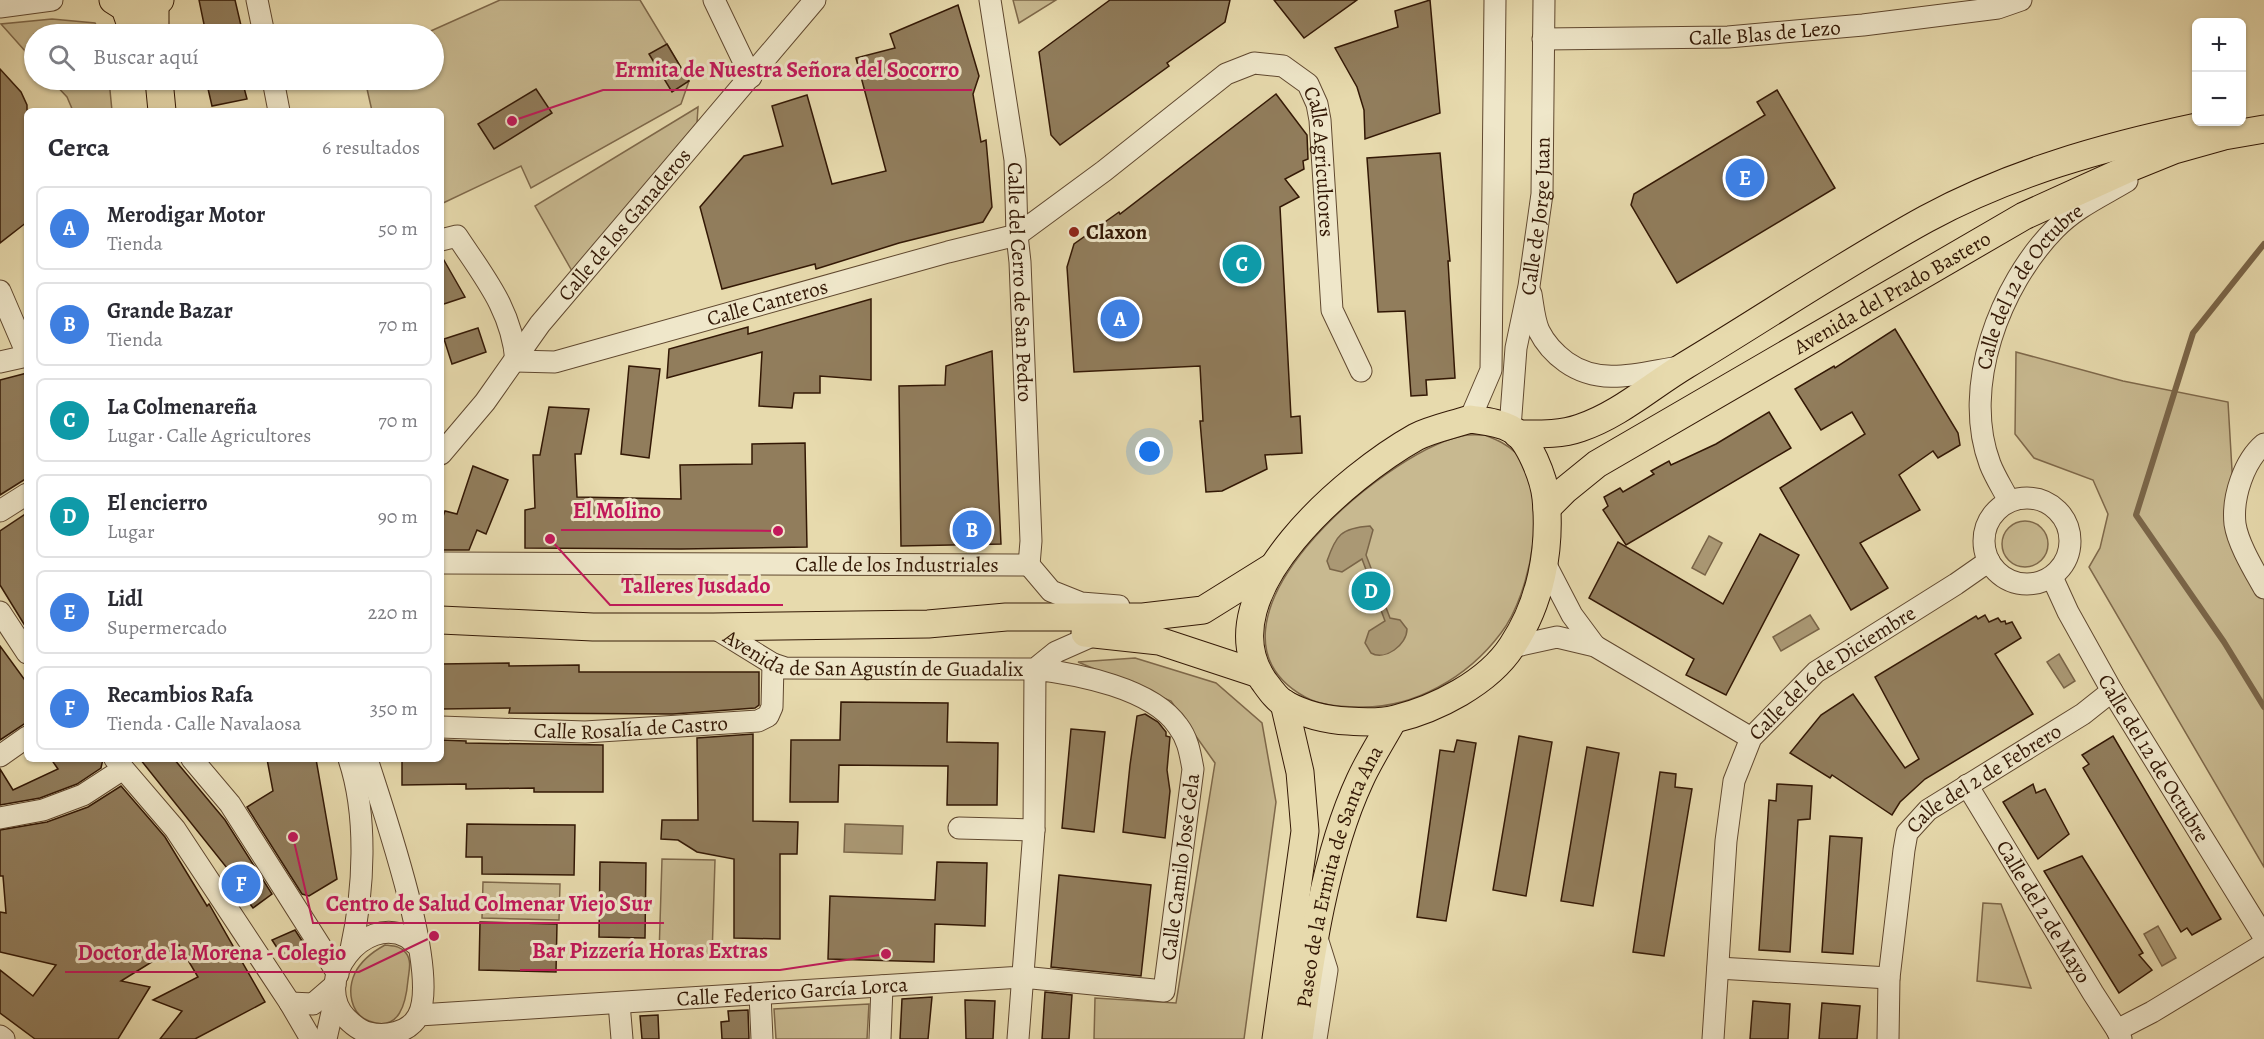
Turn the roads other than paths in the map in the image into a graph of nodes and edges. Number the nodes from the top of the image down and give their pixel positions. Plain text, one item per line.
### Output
1 (52, 0) edge
2 (257, 0) edge
3 (714, 0) edge
4 (815, 0) edge
5 (990, 0) edge
6 (1495, 0) edge
7 (1544, 0) edge
8 (2021, 0) edge
9 (158, 2) edge
10 (119, 4) edge
11 (0, 7) edge
12 (130, 24) edge
13 (156, 24) edge
14 (262, 24) edge
15 (1543, 39) junction
16 (751, 77) junction
17 (142, 90) edge
18 (160, 90) edge
19 (275, 90) edge
20 (144, 108) edge
21 (162, 108) edge
22 (278, 108) edge
23 (2264, 117) edge
24 (2246, 120) edge
25 (2214, 126) edge
26 (2264, 129) edge
27 (2202, 142) junction
28 (1017, 235) junction
29 (449, 238) edge
30 (1529, 286) junction
31 (0, 291) edge
32 (24, 348) edge
33 (24, 356) edge
34 (516, 361) junction
35 (0, 362) edge
36 (1685, 365) junction
37 (1361, 371) dead end
38 (1470, 419) junction
39 (1514, 431) junction
40 (2264, 444) edge
41 (444, 450) edge
42 (24, 496) edge
43 (2009, 501) junction
44 (1547, 508) junction
45 (0, 511) edge
46 (1989, 561) junction
47 (444, 562) edge
48 (1545, 563) junction
49 (1029, 565) junction
50 (1273, 567) junction
51 (2052, 577) junction
52 (2264, 588) edge
53 (1203, 610) junction
54 (0, 612) edge
55 (444, 620) edge
56 (928, 624) junction
57 (713, 627) junction
58 (1099, 633) junction
59 (1595, 645) junction
60 (1512, 647) junction
61 (24, 648) edge
62 (772, 664) junction
63 (1035, 669) junction
64 (1260, 674) junction
65 (2112, 691) junction
66 (1284, 704) junction
67 (1393, 720) junction
68 (444, 727) edge
69 (1751, 738) junction
70 (24, 739) edge
71 (0, 756) edge
72 (195, 762) edge
73 (350, 762) edge
74 (368, 762) edge
75 (119, 764) edge
76 (1967, 785) junction
77 (0, 818) edge
78 (959, 828) dead end
79 (1034, 830) junction
80 (1316, 934) junction
81 (2264, 937) edge
82 (2264, 944) edge
83 (418, 946) junction
84 (351, 949) junction
85 (1718, 968) junction
86 (1022, 977) junction
87 (1889, 978) junction
88 (336, 986) junction
89 (882, 986) junction
90 (1164, 991) joint
91 (760, 994) junction
92 (290, 1003) junction
93 (619, 1003) junction
94 (410, 1027) edge
95 (2119, 1034) edge
96 (0, 1036) edge
97 (4, 1039) edge
98 (311, 1039) edge
99 (326, 1039) edge
100 (622, 1039) edge
101 (762, 1039) edge
102 (880, 1039) edge
103 (1018, 1039) edge
104 (1276, 1039) edge
105 (1299, 1039) edge
106 (1316, 1039) edge
107 (1713, 1039) edge
108 (1888, 1039) edge

1 - 11 street
2 - 14 street
3 - 16 street
4 - 16 street, Calle de los Ganaderos
5 - 28 street, Calle del Cerro de San Pedro
6 - 38 street, Calle de Jorge Juan
7 - 15 street, Calle de Jorge Juan
8 - 15 street, Calle Blas de Lezo
9 - 10 main road
9 - 13 main road
10 - 12 main road
15 - 30 street, Calle de Jorge Juan
16 - 34 street, Calle de los Ganaderos
17 - 20 main road
18 - 21 main road
19 - 22 street
23 - 24 main road
25 - 36 main road, Avenida del Prado Bastero
26 - 27 main road, Avenida del Prado Bastero
27 - 43 street, Calle del 12 de Octubre
27 - 44 main road, Avenida del Prado Bastero
28 - 34 street, Calle Canteros
28 - 37 street, Calle Agricultores
28 - 49 street, Calle del Cerro de San Pedro
29 - 34 street
30 - 36 street
30 - 39 street, Calle de Jorge Juan
31 - 32 street
33 - 35 street
34 - 41 street, Calle de los Ganaderos
36 - 39 main road, Avenida del Prado Bastero
38 - 39 main road, Avenida del Prado Bastero
38 - 50 main road
39 - 44 main road
40 - 52 street
42 - 45 street
43 - 46 street
43 - 51 street
44 - 48 main road
46 - 51 street
46 - 69 street, Calle del 6 de Diciembre
47 - 49 street, Calle de los Industriales
48 - 59 street
48 - 60 main road
49 - 53 street
50 - 53 main road, Avenida de San Agustín de Guadalix
50 - 64 main road
51 - 65 street, Calle del 12 de Octubre
53 - 56 main road, Avenida de San Agustín de Guadalix
54 - 61 street
55 - 57 main road, Avenida de San Agustín de Guadalix
56 - 57 main road, Avenida de San Agustín de Guadalix
56 - 58 main road, Avenida de San Agustín de Guadalix
57 - 62 street, Avenida de San Agustín de Guadalix
58 - 63 street, Avenida de San Agustín de Guadalix
58 - 64 main road, Avenida de San Agustín de Guadalix
59 - 60 street
59 - 69 street
60 - 67 main road
62 - 63 street, Avenida de San Agustín de Guadalix
62 - 68 street, Calle Rosalía de Castro
63 - 79 street
63 - 90 street, Calle Camilo José Cela
64 - 66 main road
65 - 76 street, Calle del 2 de Febrero
65 - 81 street, Calle del 12 de Octubre
66 - 67 main road
66 - 104 main road, Paseo de la Ermita de Santa Ana
67 - 80 main road, Paseo de la Ermita de Santa Ana
69 - 85 street, Calle del 6 de Diciembre
70 - 71 street
72 - 88 street
73 - 84 street
74 - 83 street
75 - 77 street
75 - 92 street
76 - 87 street, Calle del 2 de Febrero
76 - 95 street, Calle del 2 de Mayo
78 - 79 street
79 - 86 street
80 - 105 main road, Paseo de la Ermita de Santa Ana
80 - 106 street
82 - 95 street
83 - 84 street
83 - 94 street
84 - 88 street
85 - 87 street
85 - 107 street, Calle del 6 de Diciembre
86 - 89 street, Calle Federico García Lorca
86 - 90 street, Calle Federico García Lorca
86 - 103 street
87 - 108 street, Calle del 2 de Febrero
88 - 92 street
88 - 94 street
88 - 99 street
89 - 91 street, Calle Federico García Lorca
89 - 102 street
91 - 93 street, Calle Federico García Lorca
91 - 101 street
92 - 98 street
93 - 94 street, Calle Federico García Lorca
93 - 100 street
96 - 97 street

